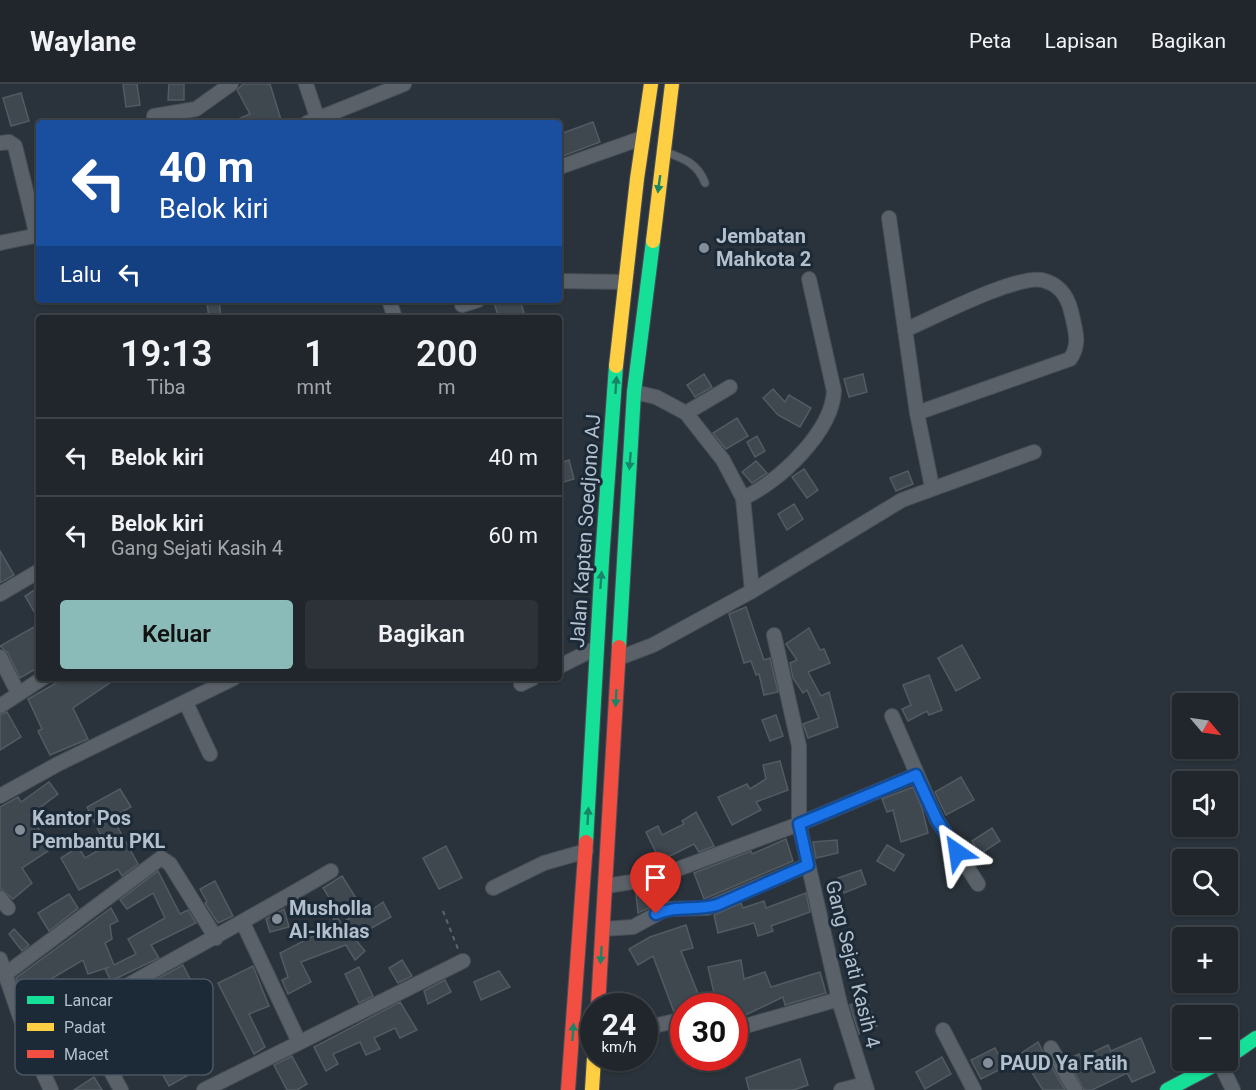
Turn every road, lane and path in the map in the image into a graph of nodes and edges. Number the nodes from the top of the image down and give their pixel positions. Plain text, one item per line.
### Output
1 (231, 84) edge
2 (306, 84) edge
3 (404, 84) edge
4 (651, 84) edge
5 (672, 84) edge
6 (154, 116) dead end
7 (314, 120) edge
8 (316, 120) edge
9 (642, 138) junction
10 (0, 144) edge
11 (664, 151) junction
12 (562, 166) edge
13 (705, 183) dead end
14 (889, 218) dead end
15 (36, 228) edge
16 (36, 236) edge
17 (0, 243) edge
18 (809, 279) dead end
19 (562, 281) edge
20 (624, 282) junction
21 (468, 303) edge
22 (462, 305) dead end
23 (905, 330) junction
24 (730, 387) dead end
25 (634, 392) junction
26 (686, 413) junction
27 (917, 413) junction
28 (1034, 452) dead end
29 (932, 487) junction
30 (743, 498) junction
31 (36, 573) edge
32 (752, 591) junction
33 (0, 594) edge
34 (598, 622) junction
35 (620, 622) junction
36 (774, 635) dead end
37 (596, 648) junction
38 (0, 657) edge
39 (619, 658) junction
40 (562, 665) edge
41 (39, 681) edge
42 (228, 681) edge
43 (18, 693) junction
44 (186, 703) junction
45 (0, 706) edge
46 (892, 716) dead end
47 (210, 754) dead end
48 (916, 775) junction
49 (0, 796) edge
50 (799, 824) junction
51 (586, 851) junction
52 (808, 865) junction
53 (331, 871) dead end
54 (978, 884) dead end
55 (606, 886) junction
56 (493, 888) dead end
57 (443, 911) dead end
58 (243, 923) junction
59 (603, 929) junction
60 (216, 938) junction
61 (0, 959) edge
62 (463, 960) joint
63 (7, 973) junction
64 (140, 979) edge
65 (599, 993) edge
66 (15, 998) edge
67 (839, 999) junction
68 (748, 1025) edge
69 (943, 1030) dead end
70 (1256, 1038) edge
71 (299, 1042) junction
72 (1051, 1048) dead end
73 (1238, 1051) edge
74 (593, 1071) edge
75 (1204, 1071) edge
76 (1226, 1071) edge
77 (44, 1075) edge
78 (113, 1075) edge
79 (866, 1087) edge
80 (1171, 1089) edge
81 (51, 1090) edge
82 (121, 1090) edge
83 (204, 1090) edge
84 (568, 1090) edge
85 (592, 1090) edge
86 (841, 1090) edge
87 (974, 1090) edge
88 (1075, 1090) edge
89 (1233, 1090) edge

1 - 6 street
2 - 7 street
3 - 8 street
4 - 9 main road, Jalan Kapten Soedjono AJ
5 - 11 main road, Jalan Kapten Soedjono AJ
9 - 12 street
9 - 20 main road, Jalan Kapten Soedjono AJ
10 - 15 street
11 - 13 lane
11 -> 25 main road, Jalan Kapten Soedjono AJ
14 - 23 street
16 - 17 street
18 - 30 street
19 - 20 street
34 -> 20 main road, Jalan Kapten Soedjono AJ
21 - 22 street
23 - 27 street
23 - 27 street
24 - 26 street
25 - 26 street
25 -> 35 main road, Jalan Kapten Soedjono AJ
26 - 30 street
27 - 29 street
28 - 29 street
29 - 32 street
30 - 32 street
31 - 33 street
32 - 39 street
34 - 35 main road
34 - 37 main road, Jalan Kapten Soedjono AJ
35 - 39 main road, Jalan Kapten Soedjono AJ
36 - 50 street, Gang Sejati Kasih 4
37 - 40 street
51 -> 37 main road, Jalan Kapten Soedjono AJ
38 - 43 street
39 -> 55 main road, Jalan Kapten Soedjono AJ
41 - 43 street
42 - 44 street
43 - 45 street
44 - 47 street
44 - 49 street
46 - 48 street
48 - 50 street
48 - 54 street
50 - 52 street, Gang Sejati Kasih 4
50 - 55 street
51 - 56 street
84 -> 51 main road, Jalan Kapten Soedjono AJ
52 - 59 street
52 - 67 street, Gang Sejati Kasih 4
53 - 58 street
55 - 59 main road, Jalan Kapten Soedjono AJ
57 - 62 path
58 - 60 street
58 - 71 street
59 -> 65 main road, Jalan Kapten Soedjono AJ
60 - 63 street
60 - 64 street
61 - 63 street
62 - 71 street
63 - 66 street
67 - 68 street
67 - 79 street, Gang Sejati Kasih 4
69 - 87 street
70 - 73 main road
71 - 83 street
72 - 88 street
74 - 85 main road
75 - 80 main road
76 - 89 street
77 - 81 street
78 - 82 street
79 - 86 street

